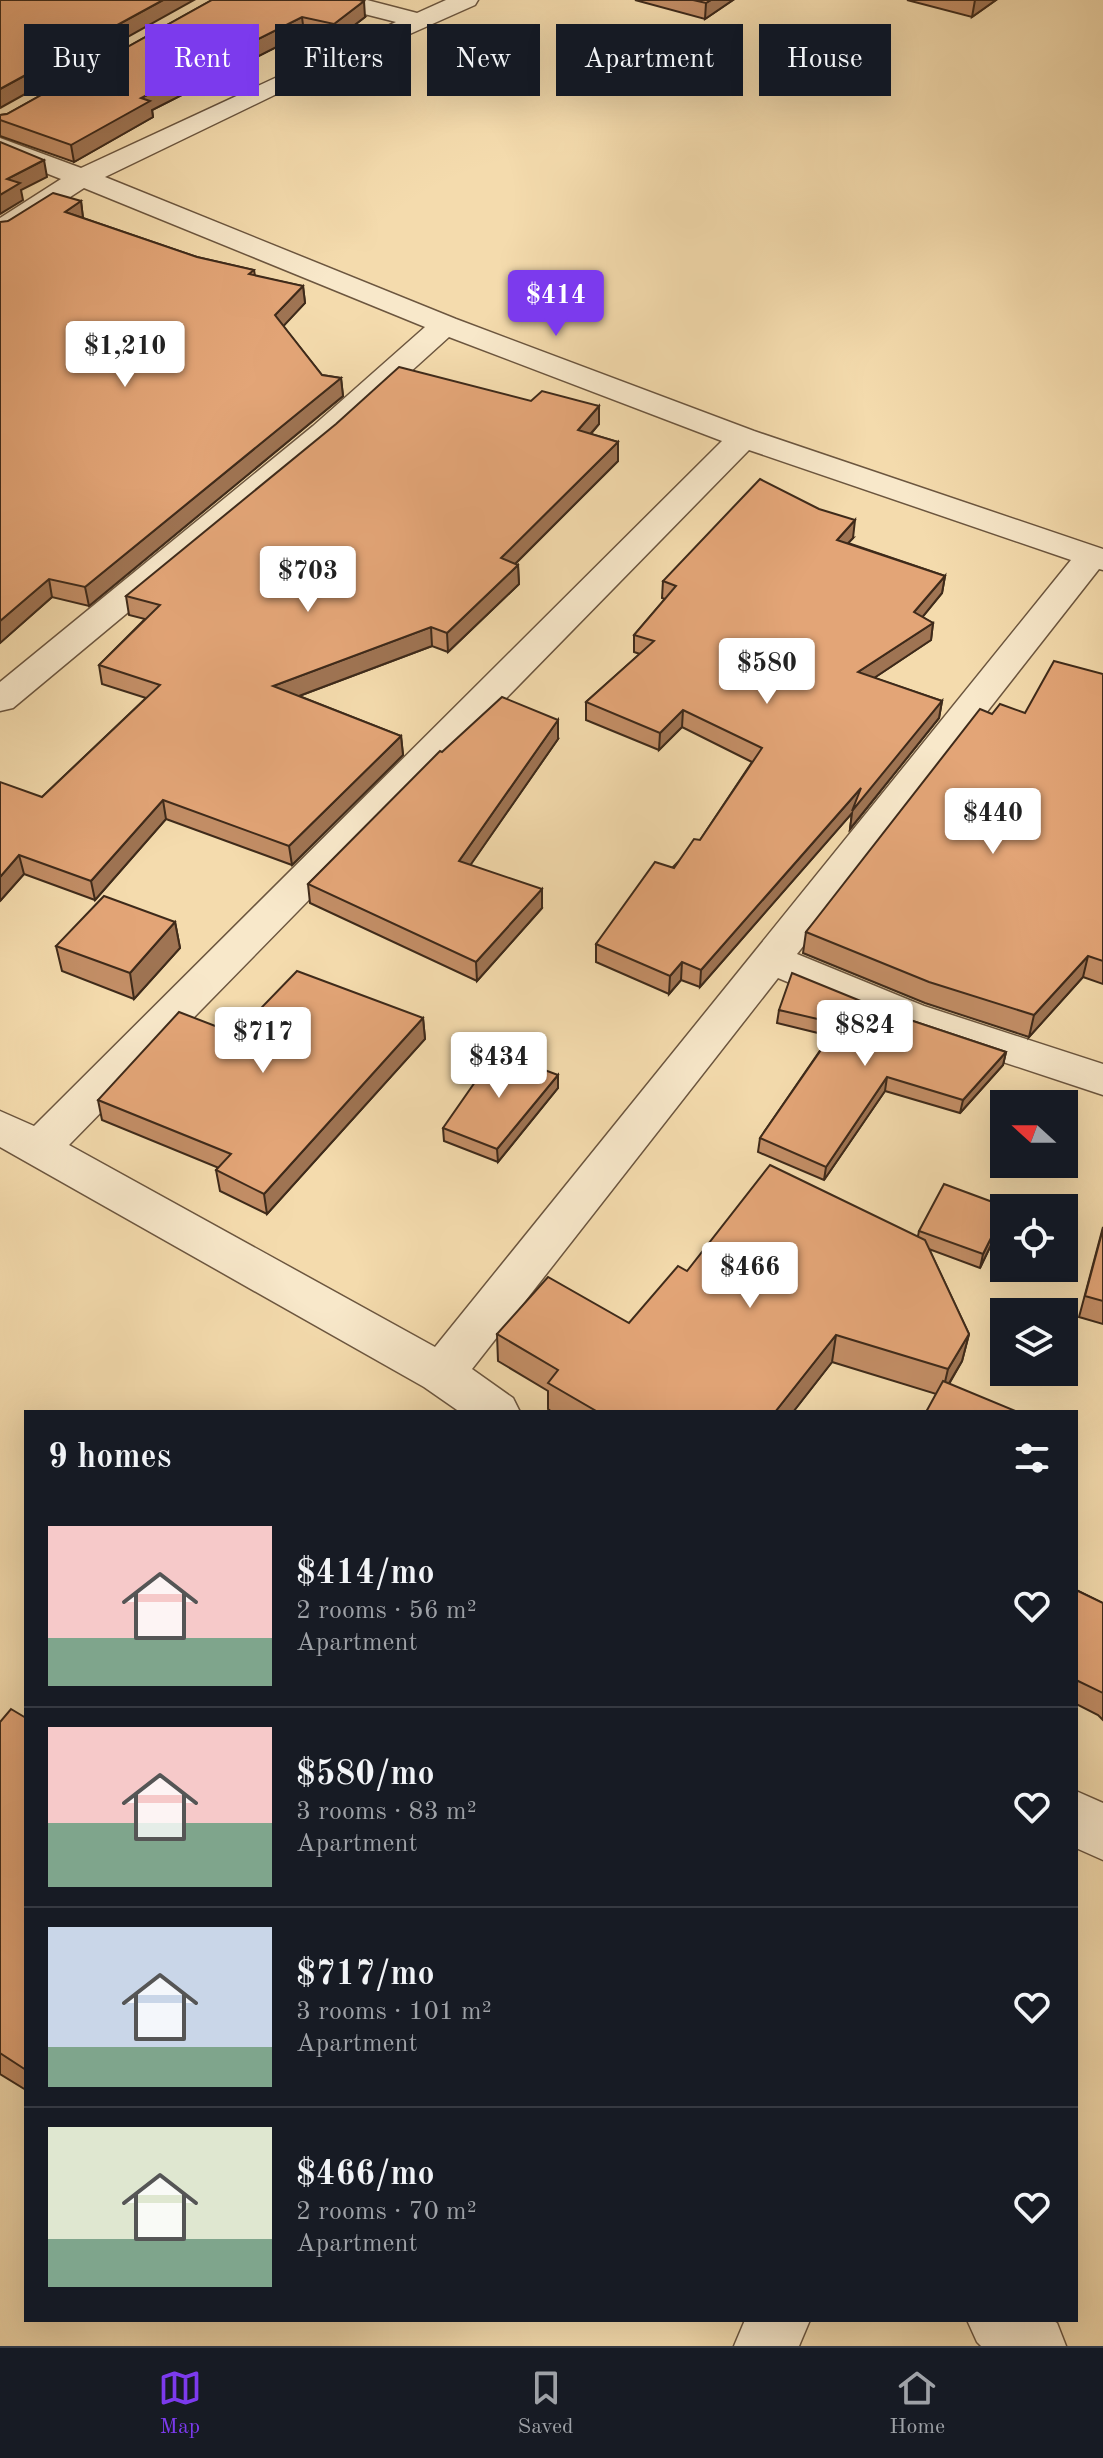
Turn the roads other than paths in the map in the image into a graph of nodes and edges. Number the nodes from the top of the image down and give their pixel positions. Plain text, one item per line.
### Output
1 (338, 0) edge
2 (466, 0) edge
3 (417, 20) junction
4 (0, 146) edge
5 (81, 178) junction
6 (0, 230) edge
7 (445, 325) junction
8 (743, 438) junction
9 (1097, 558) edge
10 (0, 700) edge
11 (770, 959) junction
12 (1103, 1080) edge
13 (19, 1138) edge
14 (441, 1373) junction
15 (493, 1410) edge
16 (1078, 1818) edge
17 (1103, 1834) edge
18 (777, 2322) edge
19 (1002, 2322) edge
20 (766, 2346) edge
21 (1034, 2346) edge

1 - 3 street
2 - 3 street
3 - 5 street
4 - 5 street
5 - 6 street
5 - 7 street
7 - 8 street
7 - 10 street
8 - 9 street
8 - 13 street
9 - 11 street
11 - 12 street
11 - 14 street
13 - 14 street
14 - 15 street
16 - 17 street
18 - 20 street
19 - 21 street

